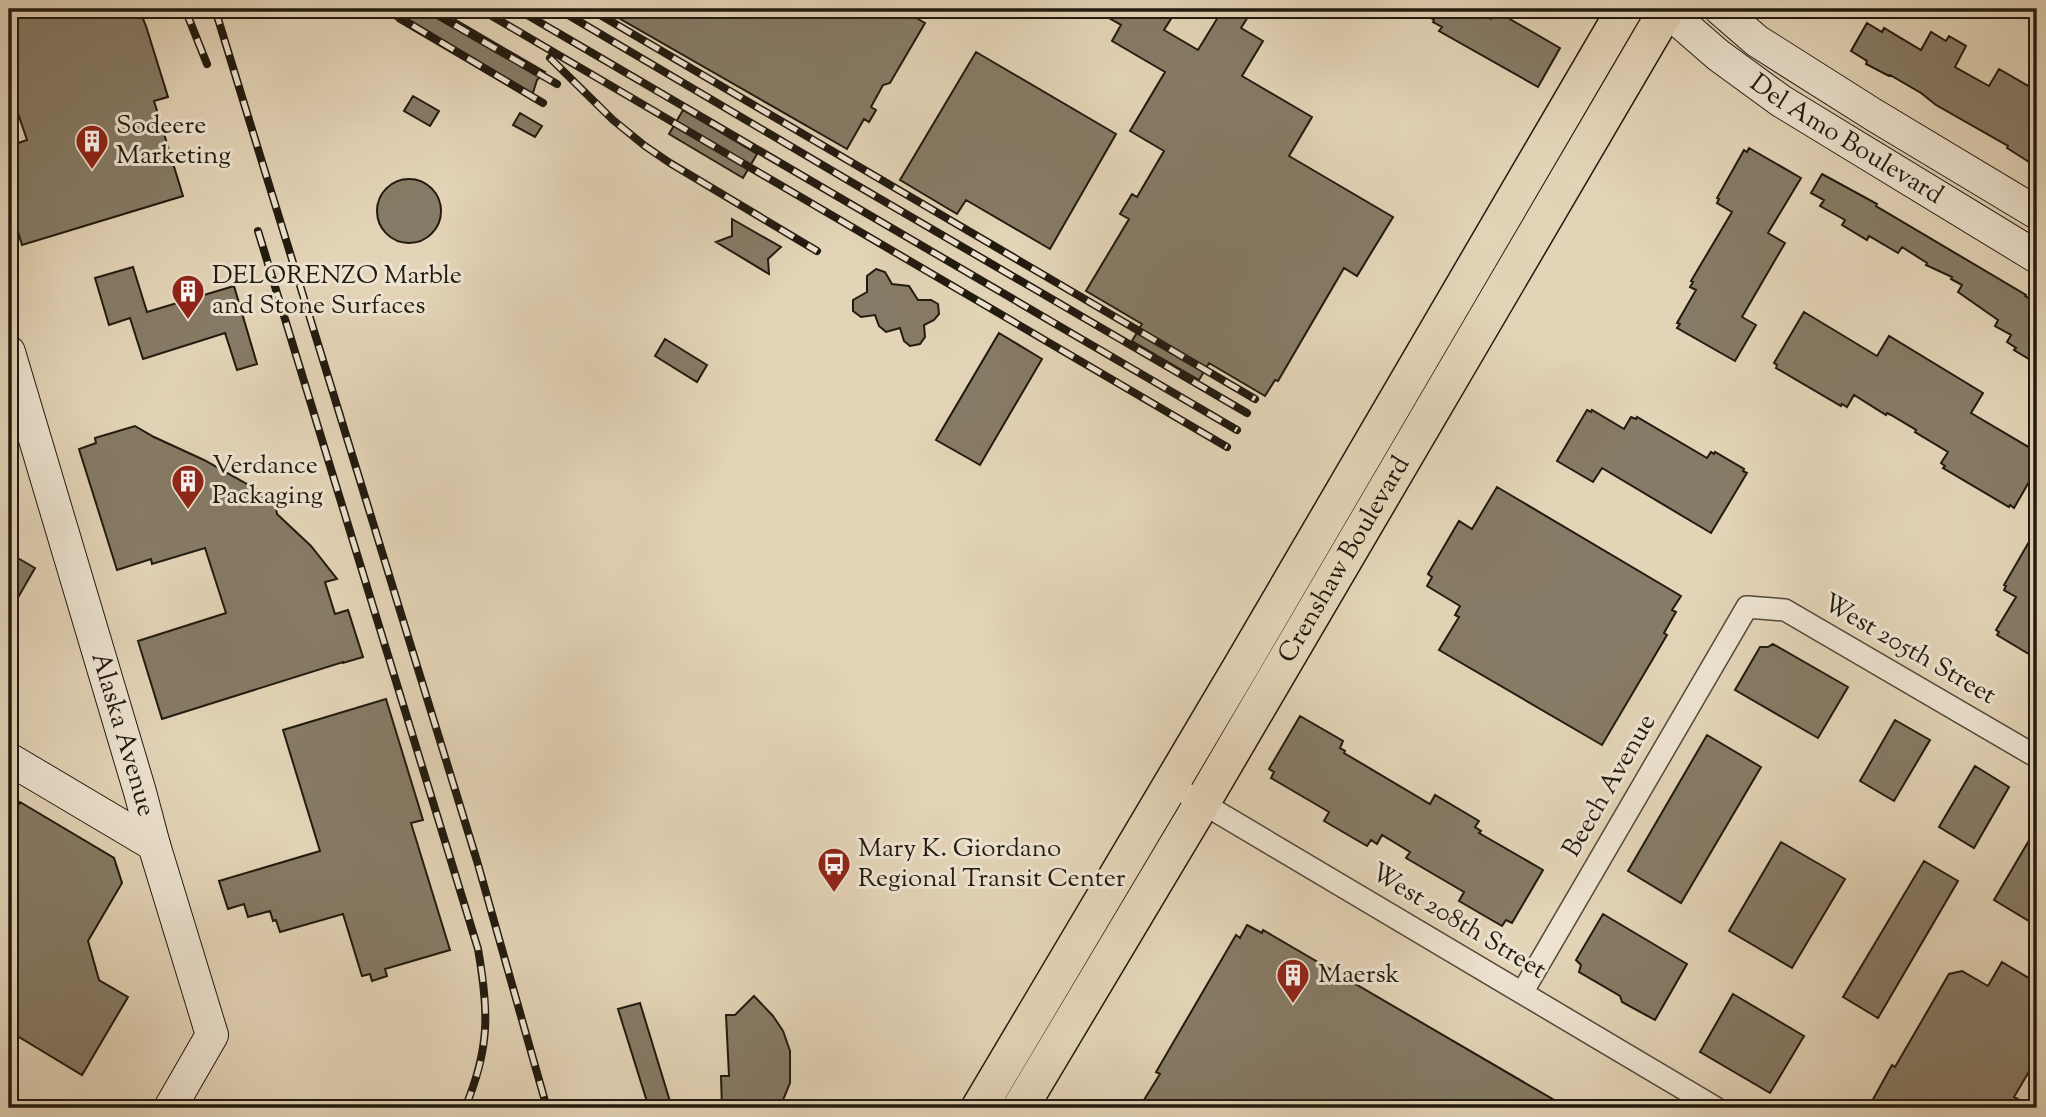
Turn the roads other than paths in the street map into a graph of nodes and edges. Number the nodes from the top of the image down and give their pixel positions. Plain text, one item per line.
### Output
1 (1625, 9) edge
2 (1666, 9) edge
3 (1720, 9) edge
4 (2037, 213) edge
5 (2037, 257) edge
6 (9, 352) edge
7 (1747, 607) joint
8 (2037, 757) edge
9 (9, 759) edge
10 (1170, 784) junction
11 (1202, 803) junction
12 (153, 845) junction
13 (1522, 993) junction
14 (170, 1108) edge
15 (979, 1108) edge
16 (1020, 1108) edge
17 (1716, 1108) edge

1 - 10 main road, Crenshaw Boulevard
2 - 5 street, Del Amo Boulevard
2 - 11 main road, Crenshaw Boulevard
3 - 4 street, Del Amo Boulevard
6 - 12 street, Alaska Avenue
7 - 8 street, West 205th Street
7 - 13 street, Beech Avenue
9 - 12 street
10 - 11 street, West 208th Street
10 - 15 main road, Crenshaw Boulevard
11 - 13 street, West 208th Street
11 - 16 main road, Crenshaw Boulevard
12 - 14 street, Alaska Avenue
13 - 17 street, West 208th Street

